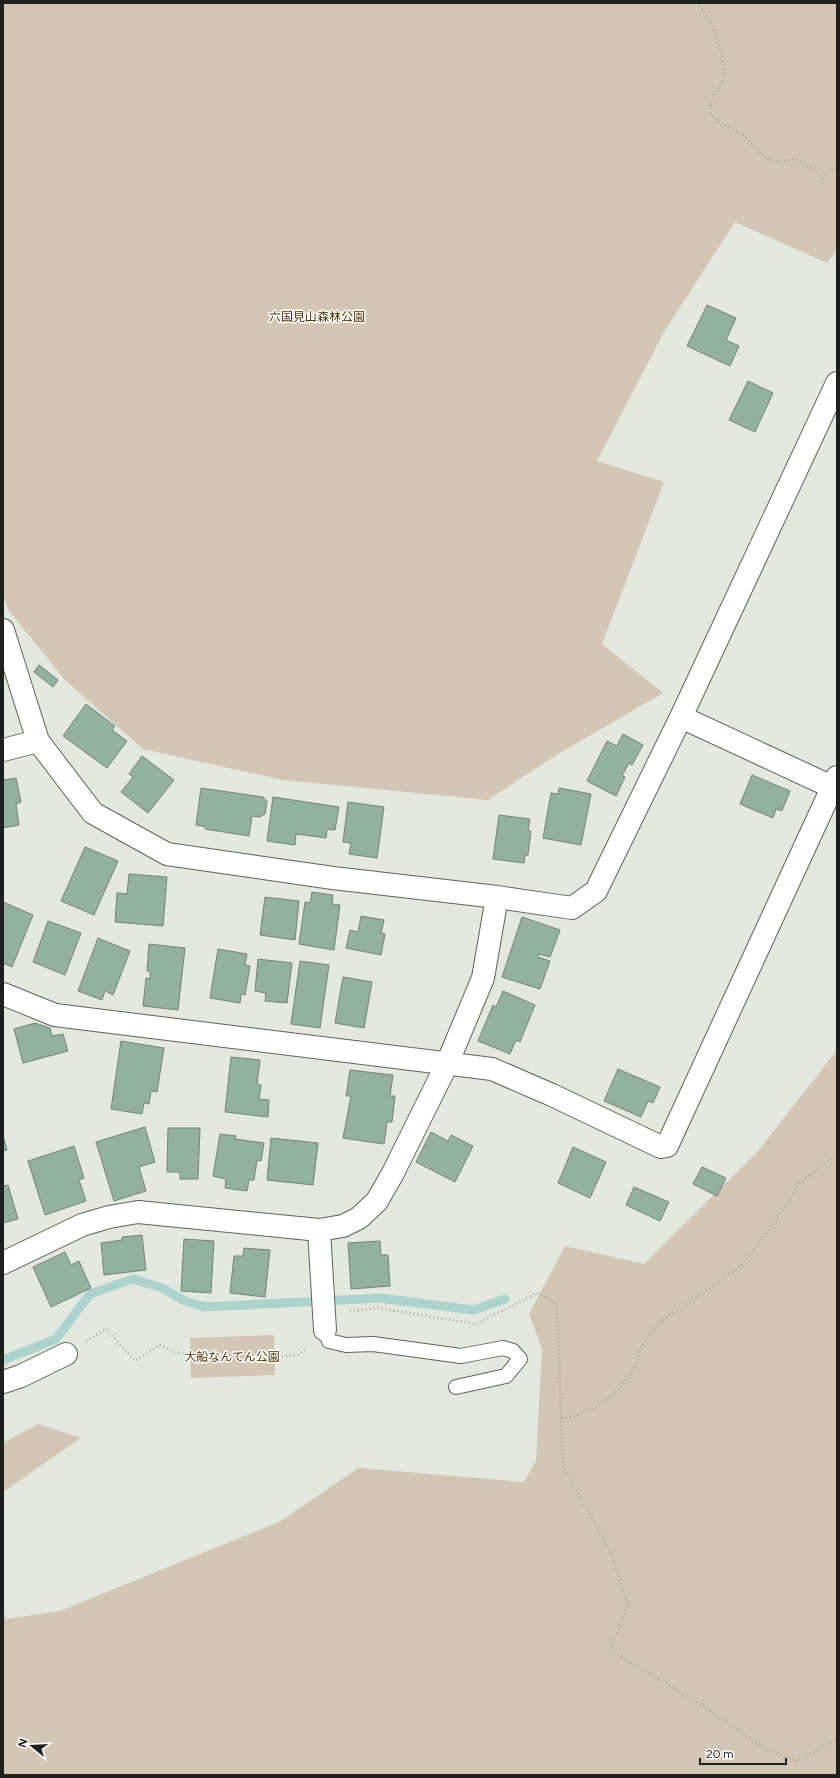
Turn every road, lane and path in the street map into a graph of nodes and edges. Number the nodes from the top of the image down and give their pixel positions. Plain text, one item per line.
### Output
1 (696, 3) edge
2 (837, 168) edge
3 (837, 383) edge
4 (3, 630) edge
5 (682, 717) junction
6 (38, 741) junction
7 (3, 750) edge
8 (835, 782) edge
9 (497, 897) junction
10 (3, 994) edge
11 (447, 1064) junction
12 (837, 1154) edge
13 (319, 1230) junction
14 (3, 1263) edge
15 (324, 1322) junction
16 (66, 1354) joint
17 (195, 1354) dead end
18 (270, 1358) dead end
19 (3, 1382) edge
20 (456, 1387) dead end
21 (562, 1419) junction
22 (837, 1739) edge

1 - 2 path
3 - 5 street
4 - 6 street
5 - 8 street
5 - 9 street
6 - 7 street
6 - 9 street
8 - 11 street
9 - 11 street
10 - 11 street
11 - 13 street
12 - 21 path
13 - 14 street
13 - 15 street
15 - 18 path
15 - 20 lane
15 - 21 path
16 - 17 path
16 - 19 street
21 - 22 path

